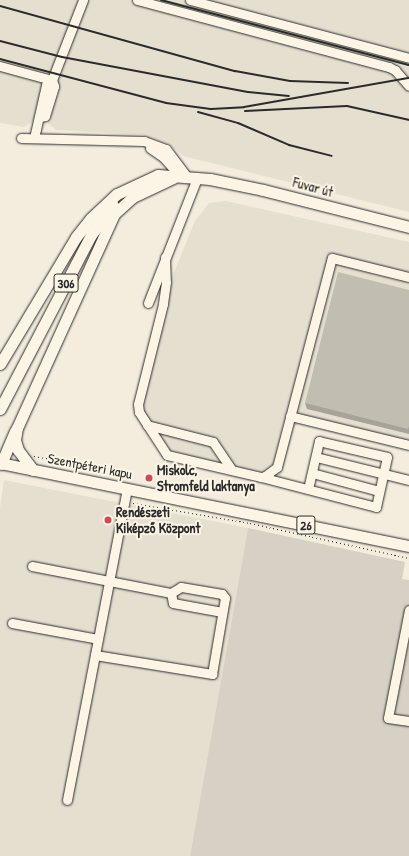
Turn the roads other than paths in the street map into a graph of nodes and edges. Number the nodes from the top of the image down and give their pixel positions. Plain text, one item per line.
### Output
1 (83, 0) edge
2 (138, 0) edge
3 (190, 0) edge
4 (409, 58) edge
5 (0, 66) edge
6 (52, 80) junction
7 (409, 86) edge
8 (21, 138) dead end
9 (34, 138) junction
10 (132, 141) junction
11 (163, 157) junction
12 (158, 175) junction
13 (189, 177) junction
14 (409, 227) edge
15 (165, 257) junction
16 (409, 277) edge
17 (148, 303) dead end
18 (0, 364) edge
19 (0, 409) edge
20 (290, 416) junction
21 (147, 424) junction
22 (17, 428) junction
23 (409, 445) edge
24 (316, 457) junction
25 (0, 464) edge
26 (33, 470) junction
27 (232, 470) junction
28 (312, 472) junction
29 (383, 474) junction
30 (261, 476) junction
31 (409, 480) edge
32 (124, 488) junction
33 (308, 489) junction
34 (379, 491) junction
35 (409, 546) edge
36 (32, 566) dead end
37 (109, 580) junction
38 (171, 593) junction
39 (409, 610) edge
40 (222, 612) junction
41 (12, 623) dead end
42 (98, 639) junction
43 (95, 655) junction
44 (405, 657) edge
45 (409, 721) edge
46 (67, 800) dead end

1 - 6 street
2 - 7 street
3 - 4 street
5 - 6 street
6 - 9 street
8 - 9 street
9 - 10 street
10 - 11 street
10 - 13 street
11 - 12 street
11 - 13 street
12 - 13 main road
12 - 18 main road
13 - 14 main road, Fuvar út / 306
13 - 15 street
13 - 19 main road, 306
13 - 22 main road
15 - 17 street
15 - 21 street
16 - 20 street
20 - 23 street
20 - 30 street
21 - 27 street
21 - 27 street
22 - 25 main road
22 - 26 main road
24 - 28 street
24 - 29 street
24 - 29 street
25 - 26 main road, Szentpéteri kapu / 26
26 - 32 main road, Szentpéteri kapu / 26
27 - 30 street
28 - 33 street
28 - 34 street
29 - 31 street
29 - 34 street
30 - 33 street
32 - 35 main road, Szentpéteri kapu / 26
32 - 37 street
33 - 34 street
36 - 37 street
37 - 38 street
37 - 42 street
38 - 40 street
38 - 40 street
39 - 44 street
40 - 43 street
41 - 42 street
42 - 43 street
43 - 46 street
44 - 45 street

